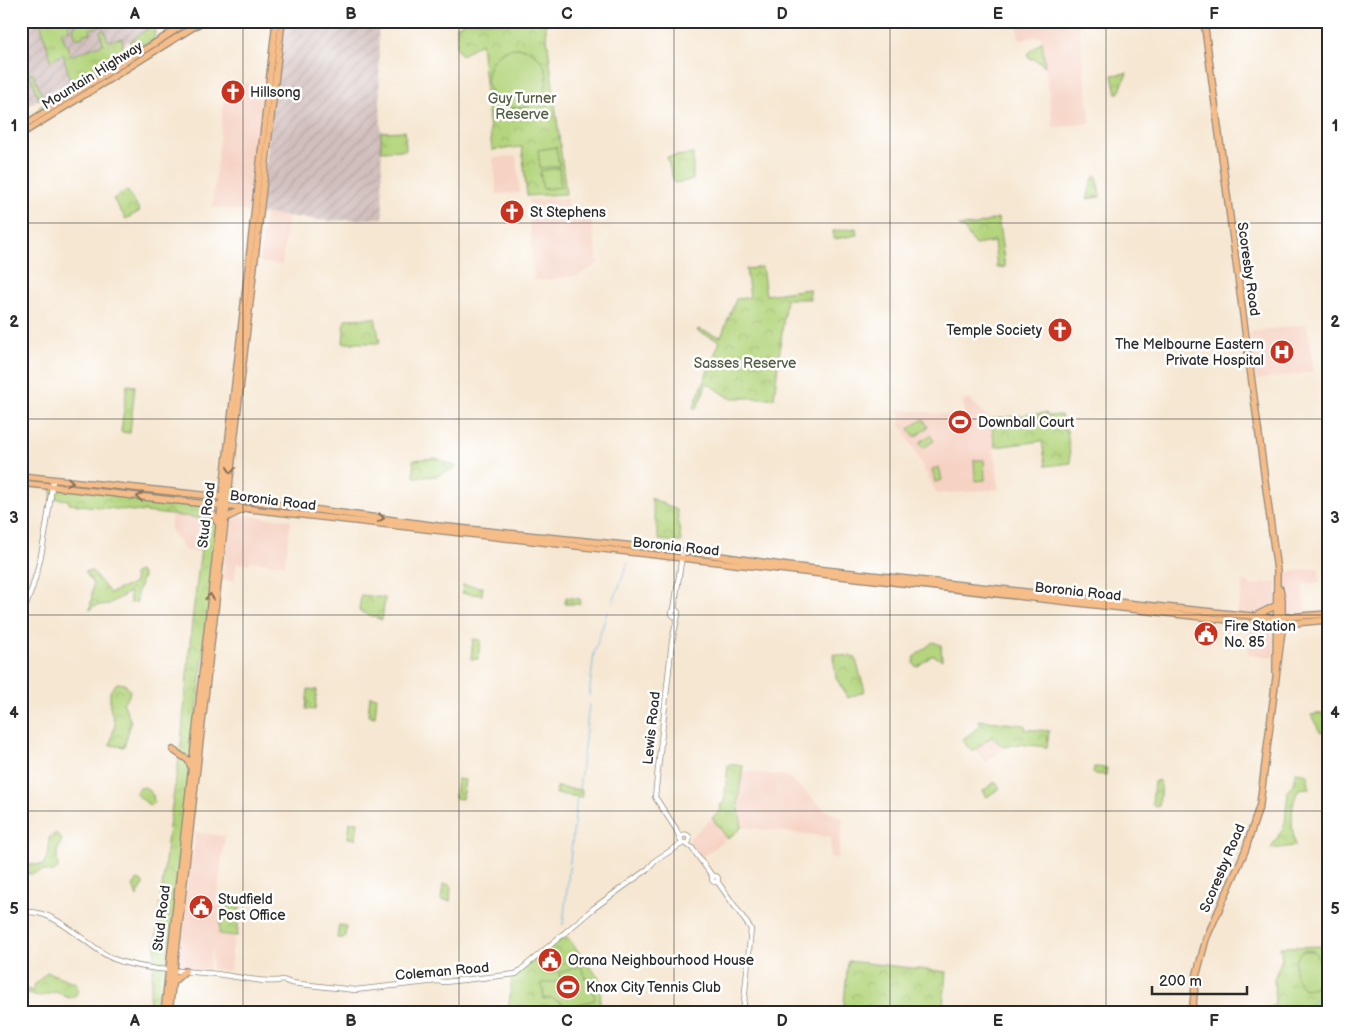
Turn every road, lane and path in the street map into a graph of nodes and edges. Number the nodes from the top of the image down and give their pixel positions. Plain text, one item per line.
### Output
1 (190, 21) edge
2 (203, 21) edge
3 (276, 21) edge
4 (282, 21) edge
5 (1204, 21) edge
6 (275, 29) junction
7 (133, 61) junction
8 (276, 76) junction
9 (268, 95) junction
10 (39, 118) junction
11 (21, 127) edge
12 (21, 134) edge
13 (262, 170) junction
14 (260, 188) junction
15 (21, 476) edge
16 (53, 480) junction
17 (21, 483) edge
18 (52, 487) junction
19 (221, 498) junction
20 (228, 498) junction
21 (210, 505) junction
22 (220, 506) junction
23 (227, 507) junction
24 (247, 509) junction
25 (226, 518) junction
26 (218, 524) junction
27 (683, 551) junction
28 (682, 560) junction
29 (1277, 579) junction
30 (1112, 604) junction
31 (1277, 605) junction
32 (1328, 614) edge
33 (1252, 616) junction
34 (21, 617) edge
35 (1280, 618) junction
36 (1328, 620) edge
37 (1266, 625) junction
38 (1296, 625) junction
39 (1279, 626) junction
40 (1278, 642) junction
41 (173, 750) dead end
42 (191, 769) junction
43 (676, 828) junction
44 (685, 835) junction
45 (689, 840) junction
46 (682, 841) junction
47 (692, 848) junction
48 (21, 913) edge
49 (171, 969) junction
50 (185, 971) junction
51 (173, 982) junction
52 (164, 1013) edge
53 (169, 1013) edge
54 (743, 1013) edge
55 (1192, 1013) edge

1 - 7 main road, Mountain Highway
2 - 7 main road, Mountain Highway
3 - 6 main road, Stud Road
4 - 6 main road
4 - 8 main road, Stud Road
5 - 29 main road, Scoresby Road
6 - 9 main road, Stud Road
7 - 10 main road, Mountain Highway
8 - 9 main road
8 - 13 main road, Stud Road
9 - 13 main road, Stud Road
10 - 11 main road, Mountain Highway
10 - 12 main road, Mountain Highway
13 - 14 main road, Stud Road
14 - 19 main road, Stud Road
14 -> 20 main road, Stud Road
15 - 16 main road, Boronia Road
16 - 18 street
16 -> 19 main road, Boronia Road
17 - 18 main road, Boronia Road
21 -> 18 main road, Boronia Road
18 - 34 street
19 - 20 main road, Boronia Road
19 - 22 main road, Stud Road
20 - 23 main road, Stud Road
20 -> 27 main road, Boronia Road
21 - 22 main road, Boronia Road
21 - 26 main road
22 - 23 main road, Boronia Road
22 - 26 main road, Stud Road
23 - 24 main road, Boronia Road
23 - 25 main road, Stud Road
24 - 25 main road
24 - 28 main road, Boronia Road
25 - 49 main road, Stud Road
42 -> 26 main road, Stud Road
27 - 28 street, Lewis Road
27 - 30 main road, Boronia Road
28 - 30 main road, Boronia Road
28 - 43 street, Lewis Road
29 - 31 main road, Scoresby Road
29 - 35 main road, Scoresby Road
30 - 33 main road, Boronia Road
30 - 37 main road, Boronia Road
31 - 33 main road
31 - 35 main road, Scoresby Road
32 - 35 main road, Boronia Road
33 - 35 main road, Boronia Road
35 - 39 main road, Scoresby Road
36 - 38 main road, Boronia Road
37 - 39 main road, Boronia Road
37 - 40 main road
38 - 39 main road, Boronia Road
38 - 40 main road
39 - 40 main road, Scoresby Road
40 - 55 main road, Scoresby Road
41 - 42 main road
42 - 49 main road, Stud Road
43 - 44 street, Lewis Road
43 - 46 street, Lewis Road
44 - 45 street, Lewis Road
44 - 46 street
45 - 46 street
45 - 47 street
46 - 47 street
46 - 50 street, Coleman Road
47 - 54 street
48 - 49 street, Coleman Road
49 - 50 street, Coleman Road
49 - 51 main road, Stud Road
49 - 52 main road, Stud Road
50 - 51 main road
51 - 53 main road, Stud Road

